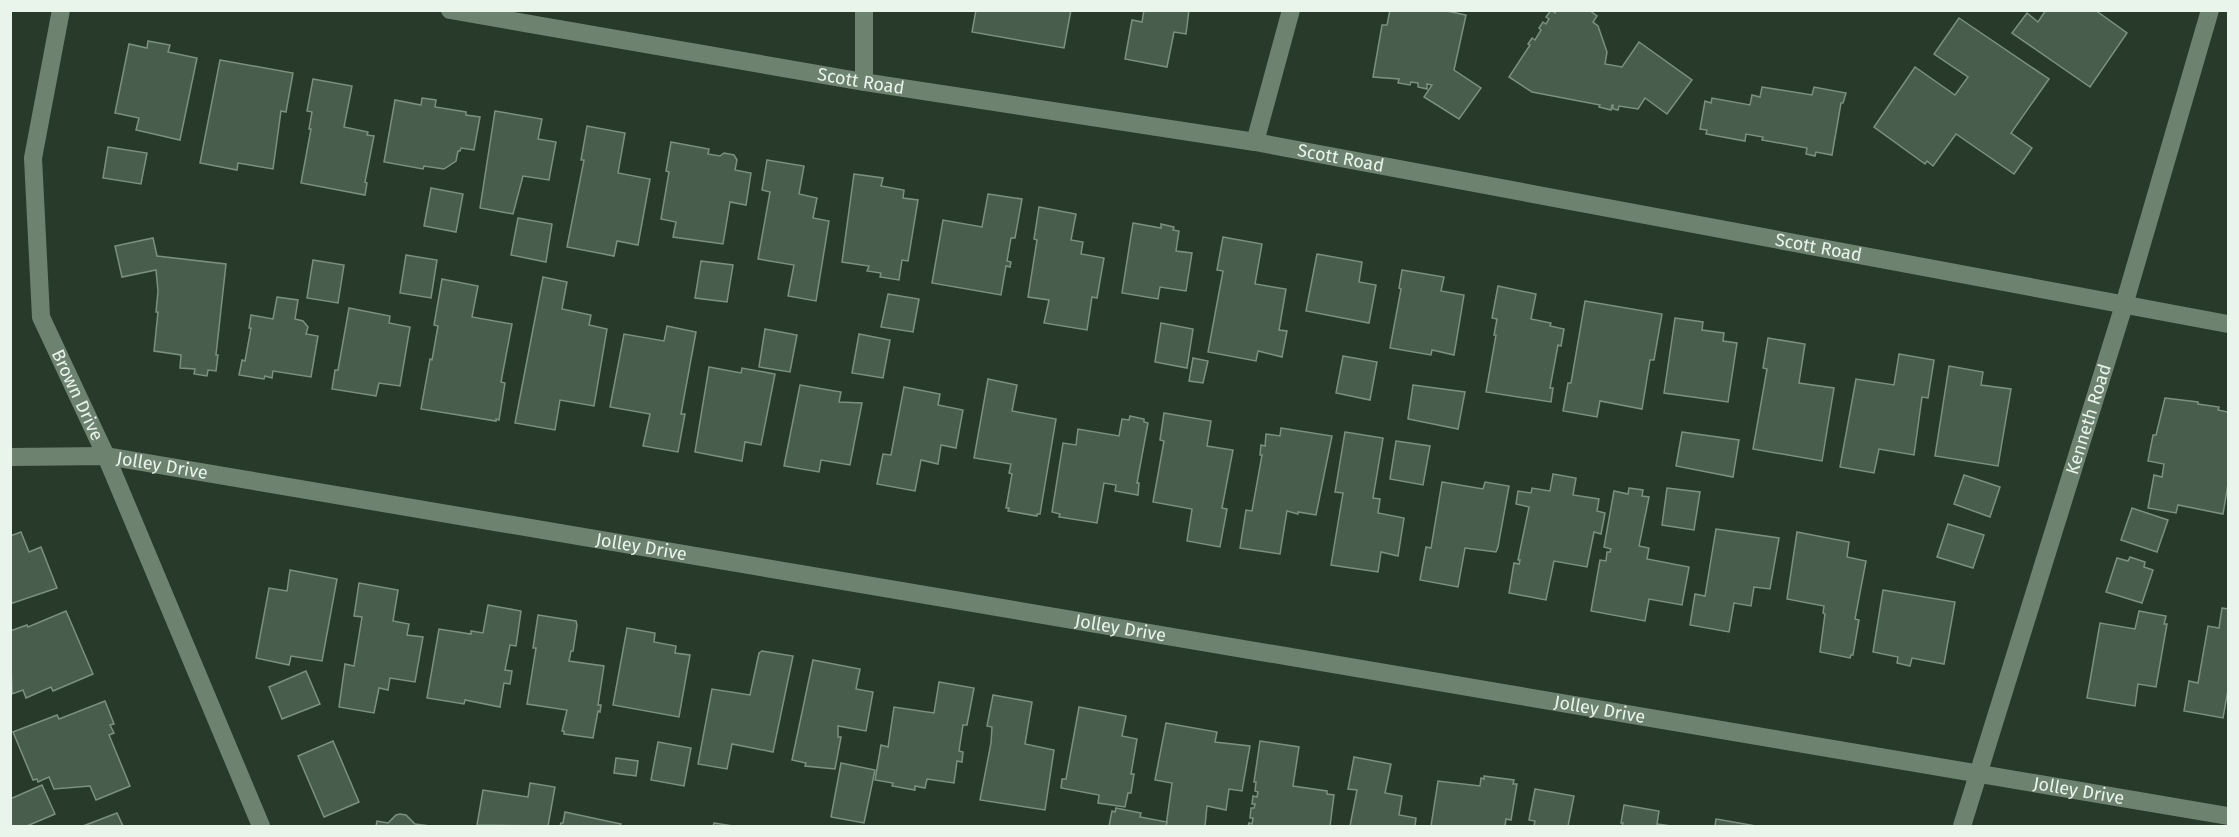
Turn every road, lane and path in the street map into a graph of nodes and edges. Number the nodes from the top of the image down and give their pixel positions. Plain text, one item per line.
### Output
1 (61, 10) edge
2 (450, 10) edge
3 (864, 10) edge
4 (1291, 10) edge
5 (2210, 10) edge
6 (864, 82) junction
7 (1255, 142) junction
8 (2124, 305) junction
9 (2229, 324) edge
10 (106, 456) junction
11 (10, 457) edge
12 (1979, 773) junction
13 (2229, 816) edge
14 (261, 826) edge
15 (1962, 826) edge

1 - 10 street, Brown Drive
2 - 6 street, Scott Road
3 - 6 street
4 - 7 street
5 - 8 street, Kenneth Road
6 - 7 street, Scott Road
7 - 8 street, Scott Road
8 - 9 street, Scott Road
8 - 12 street, Kenneth Road
10 - 11 street, Jolley Drive
10 - 12 street, Jolley Drive
10 - 14 street, Brown Drive
12 - 13 street, Jolley Drive
12 - 15 street, Kenneth Road

